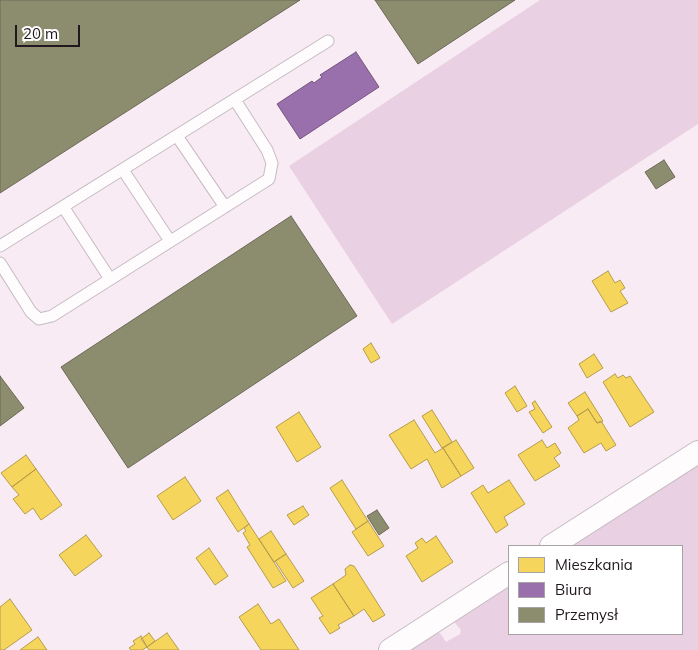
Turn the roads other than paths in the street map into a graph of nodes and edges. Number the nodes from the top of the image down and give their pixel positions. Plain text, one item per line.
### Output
1 (328, 40) dead end
2 (235, 100) junction
3 (177, 136) junction
4 (123, 170) junction
5 (225, 207) junction
6 (64, 208) junction
7 (170, 241) junction
8 (0, 246) edge
9 (0, 262) edge
10 (110, 279) junction
11 (698, 452) edge
12 (553, 545) edge
13 (508, 574) edge
14 (390, 650) edge

1 - 2 lane
2 - 3 lane
2 - 5 lane
3 - 4 lane
3 - 5 lane
4 - 6 lane
4 - 7 lane
5 - 7 lane
6 - 8 lane
6 - 10 lane
7 - 10 lane
9 - 10 lane
11 - 12 street
13 - 14 street

